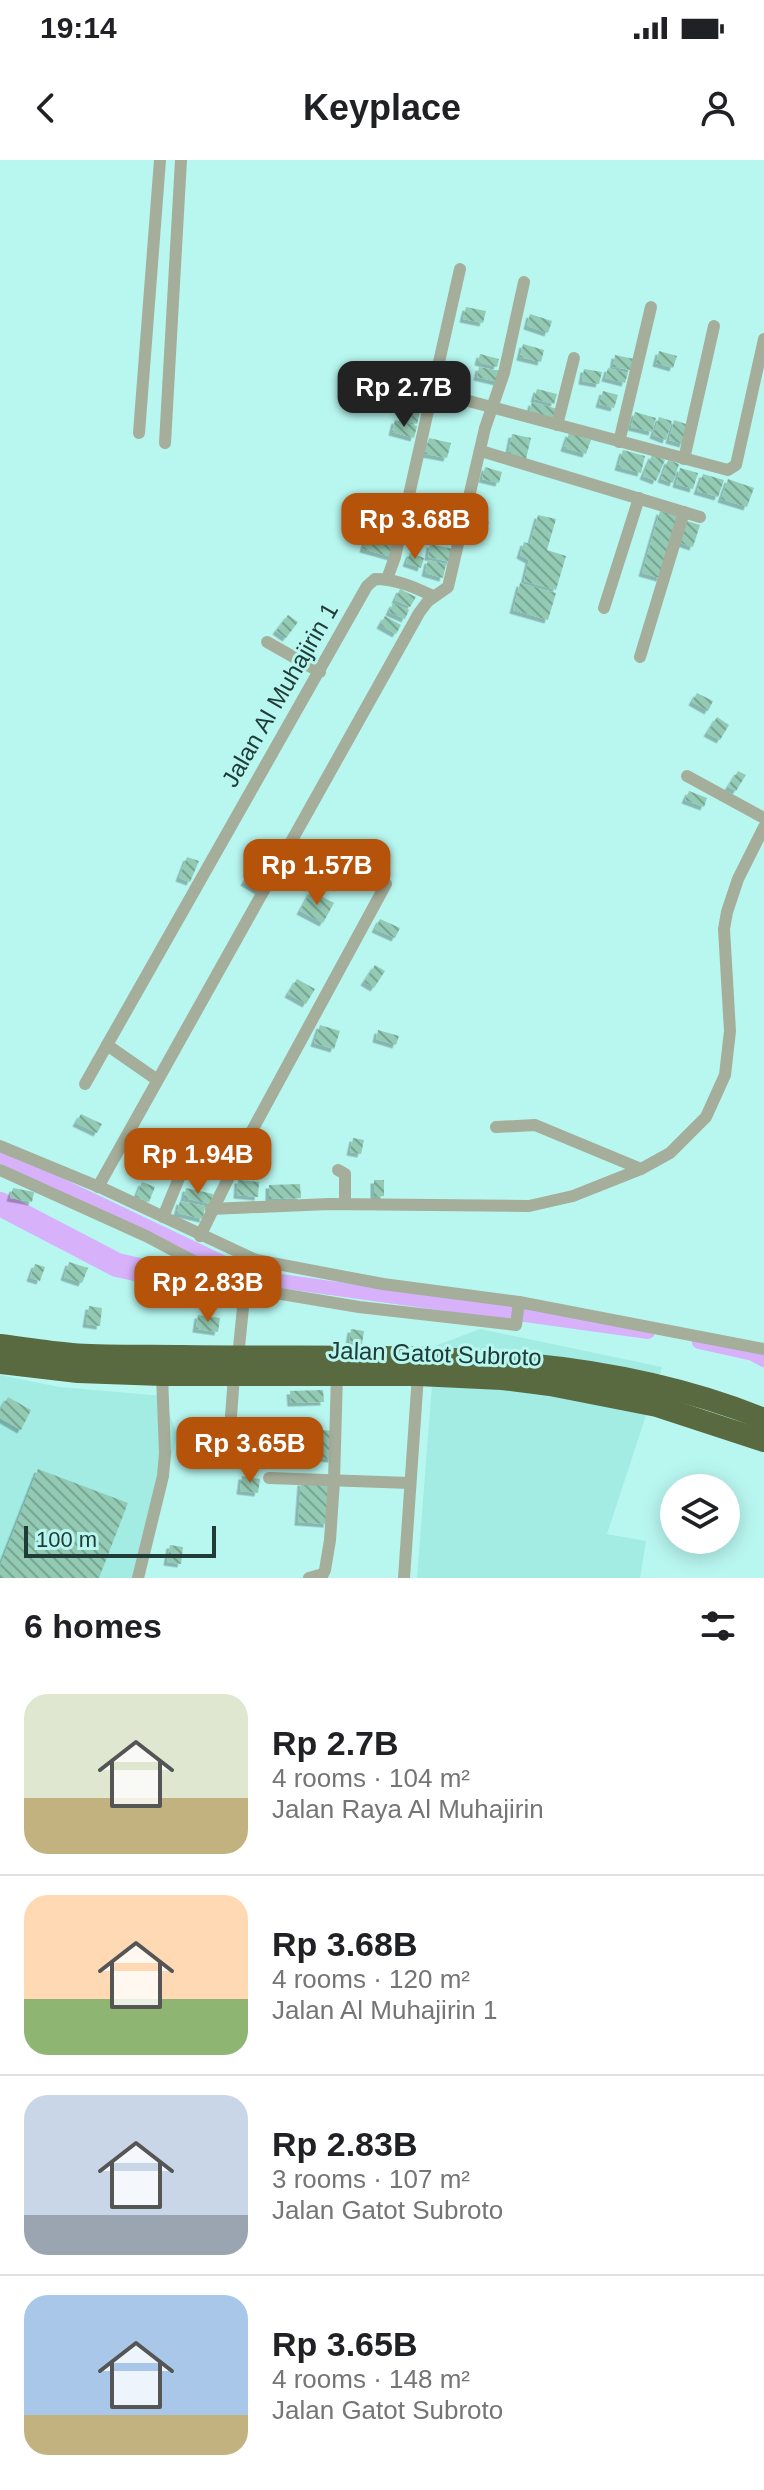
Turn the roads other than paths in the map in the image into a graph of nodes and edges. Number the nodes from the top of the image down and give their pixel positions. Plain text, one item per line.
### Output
1 (160, 160) edge
2 (181, 160) edge
3 (460, 269) dead end
4 (524, 282) dead end
5 (149, 302) junction
6 (174, 303) junction
7 (651, 307) dead end
8 (714, 326) dead end
9 (764, 339) edge
10 (574, 358) dead end
11 (431, 391) junction
12 (492, 408) junction
13 (557, 425) junction
14 (139, 433) dead end
15 (619, 442) junction
16 (165, 443) dead end
17 (481, 451) junction
18 (684, 459) junction
19 (639, 498) junction
20 (684, 512) junction
21 (700, 517) dead end
22 (387, 579) junction
23 (433, 596) junction
24 (604, 608) dead end
25 (267, 642) dead end
26 (640, 657) dead end
27 (320, 672) junction
28 (687, 776) dead end
29 (764, 818) edge
30 (764, 827) edge
31 (386, 884) dead end
32 (107, 1045) junction
33 (156, 1079) junction
34 (85, 1084) dead end
35 (496, 1127) dead end
36 (0, 1146) edge
37 (46, 1168) junction
38 (641, 1169) junction
39 (0, 1170) edge
40 (338, 1170) dead end
41 (182, 1171) dead end
42 (39, 1185) junction
43 (98, 1187) junction
44 (345, 1204) junction
45 (211, 1209) junction
46 (163, 1217) junction
47 (200, 1236) junction
48 (254, 1264) junction
49 (246, 1286) junction
50 (519, 1305) junction
51 (0, 1345) edge
52 (764, 1349) edge
53 (0, 1363) edge
54 (236, 1366) junction
55 (162, 1375) junction
56 (337, 1375) junction
57 (418, 1375) junction
58 (764, 1419) edge
59 (764, 1441) edge
60 (229, 1443) dead end
61 (269, 1478) dead end
62 (334, 1481) junction
63 (410, 1483) junction
64 (138, 1578) edge
65 (309, 1578) edge
66 (404, 1578) edge

1 - 5 street
2 - 6 street
3 - 11 street
4 - 12 street
5 - 6 street
5 - 14 street
6 - 16 street
7 - 15 street
8 - 18 street
9 - 18 street
10 - 13 street
11 - 12 street
11 - 22 street
12 - 13 street
12 - 17 street
13 - 15 street
15 - 18 street
17 - 19 street
17 - 23 street
19 - 20 street
19 - 24 street
20 - 21 street
20 - 26 street
22 - 23 street
22 - 27 street, Jalan Al Muhajirin 1
23 - 33 street
25 - 27 street
27 - 32 street, Jalan Al Muhajirin 1
28 - 29 street
30 - 38 street
31 - 45 street
32 - 33 street
32 - 34 street, Jalan Al Muhajirin 1
33 - 43 street
35 - 38 street
36 - 37 street
37 - 42 street
37 - 43 street
38 - 44 street
39 - 42 street
40 - 44 street
41 - 46 street
42 - 49 street
43 - 46 street
44 - 45 street
45 - 47 street
46 - 47 street
47 - 48 street
48 - 49 street
48 - 50 street
49 - 50 street
49 - 54 street
50 - 52 street
51 - 54 highway, Jalan Gatot Subroto
53 - 55 highway, Jalan Gatot Subroto
54 - 55 highway, Jalan Gatot Subroto
54 - 56 highway, Jalan Gatot Subroto
54 - 58 highway, Jalan Gatot Subroto
54 - 60 street
55 - 64 street
56 - 57 highway, Jalan Gatot Subroto
56 - 62 street
57 - 59 highway, Jalan Gatot Subroto
57 - 63 street
61 - 62 street
62 - 63 street
62 - 65 street
63 - 66 street

